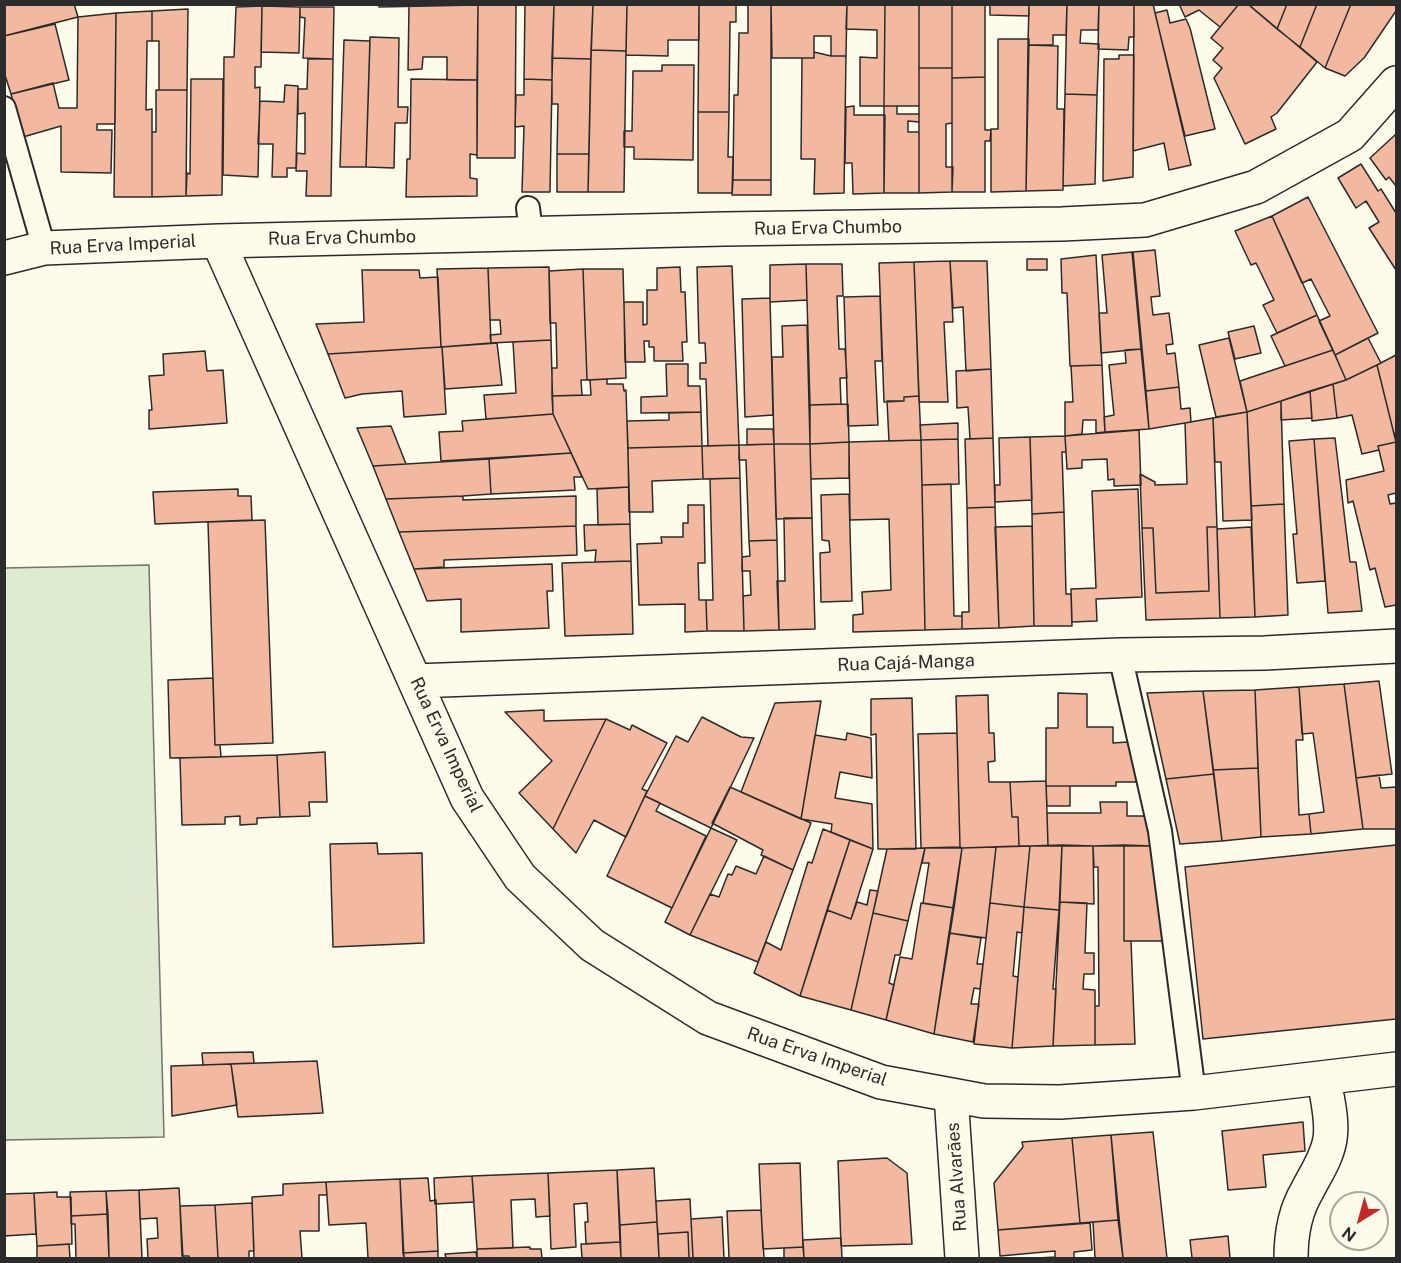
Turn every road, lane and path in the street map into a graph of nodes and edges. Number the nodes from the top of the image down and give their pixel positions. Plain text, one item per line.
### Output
1 (1396, 82) edge
2 (4, 108) edge
3 (218, 241) junction
4 (44, 248) junction
5 (4, 258) edge
6 (1396, 646) edge
7 (1120, 655) junction
8 (416, 681) junction
9 (1396, 1068) edge
10 (1324, 1079) junction
11 (1194, 1093) junction
12 (951, 1095) junction
13 (962, 1258) edge
14 (1291, 1258) edge

1 - 3 street, Rua Erva Chumbo
2 - 4 lane
3 - 4 street, Rua Erva Imperial
3 - 8 street, Rua Erva Imperial
4 - 5 street, Rua Erva Imperial
6 - 7 street, Rua Cajá-Manga
7 - 8 street, Rua Cajá-Manga
7 - 11 lane
8 - 12 street, Rua Erva Imperial
9 - 10 street, Rua Erva Imperial
10 - 11 street, Rua Erva Imperial
10 - 14 street
11 - 12 street, Rua Erva Imperial
12 - 13 street, Rua Alvarães

